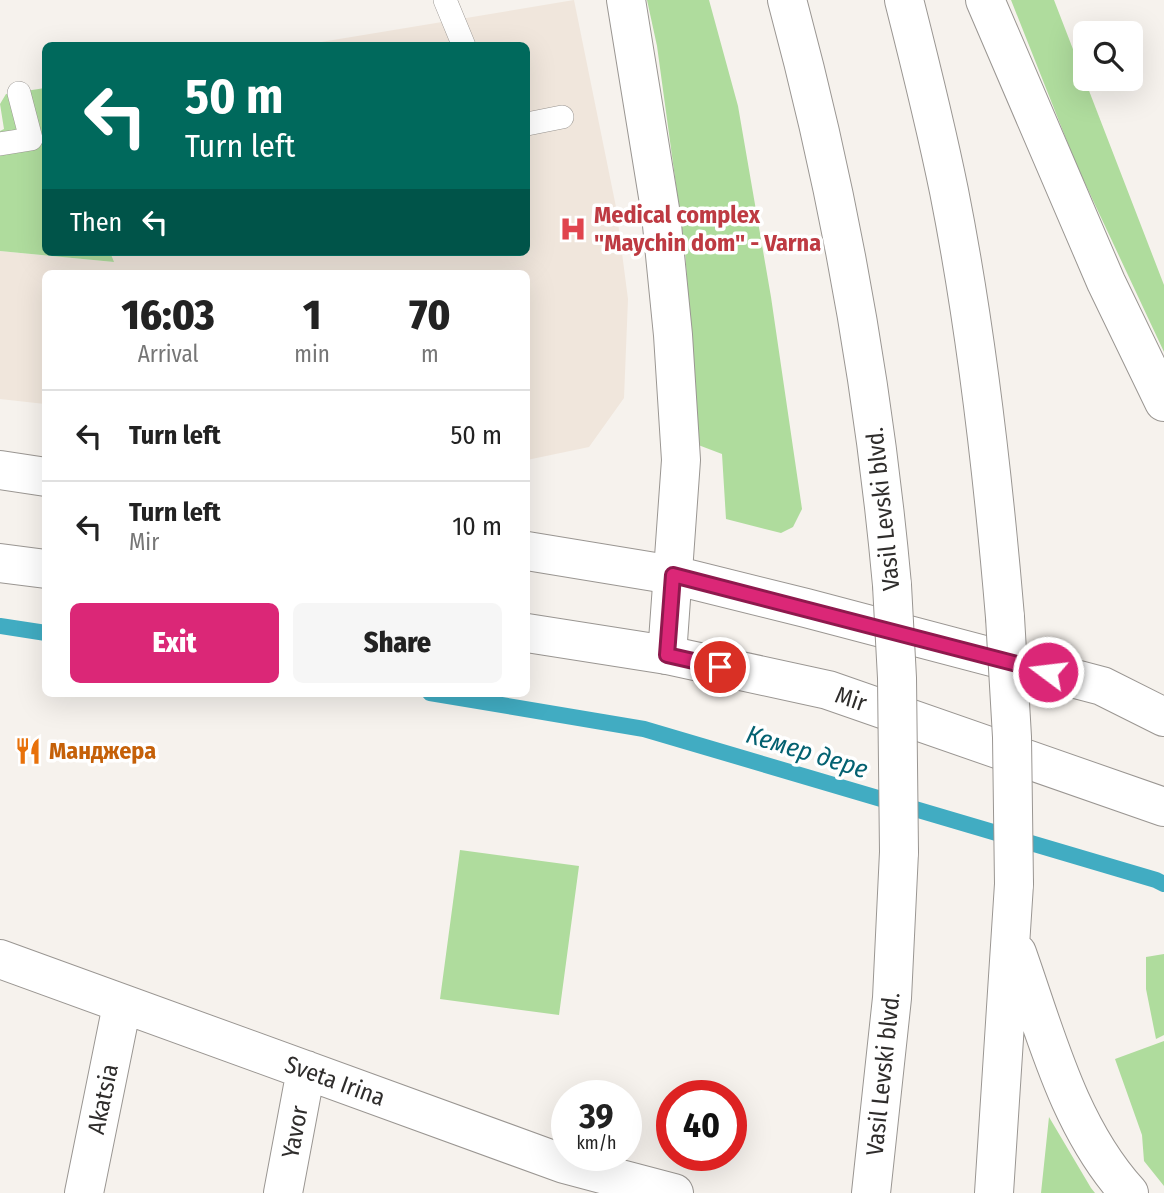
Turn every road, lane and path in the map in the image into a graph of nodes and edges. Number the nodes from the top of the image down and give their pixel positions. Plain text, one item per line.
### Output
1 (445, 0) edge
2 (626, 0) edge
3 (788, 0) edge
4 (904, 0) edge
5 (985, 0) edge
6 (462, 42) edge
7 (19, 93) dead end
8 (562, 117) dead end
9 (530, 123) edge
10 (0, 144) edge
11 (1164, 401) edge
12 (0, 470) edge
13 (42, 476) edge
14 (530, 551) edge
15 (0, 563) edge
16 (42, 568) edge
17 (673, 575) junction
18 (530, 633) edge
19 (667, 655) junction
20 (1164, 717) edge
21 (1164, 807) edge
22 (1011, 937) junction
23 (0, 959) edge
24 (122, 1005) junction
25 (306, 1070) junction
26 (83, 1193) edge
27 (283, 1193) edge
28 (674, 1193) edge
29 (871, 1193) edge
30 (994, 1193) edge
31 (1129, 1193) edge

1 - 6 lane
2 - 17 main road
3 - 29 main road, Vasil Levski blvd., bridge
4 - 22 main road, bridge
5 - 11 main road
7 - 10 lane
8 - 9 lane
12 - 13 main road
14 - 17 main road
15 - 16 main road
17 - 19 main road
17 - 20 main road
18 - 19 main road, Mir
19 - 21 main road, Mir
22 - 30 main road
22 - 31 main road
23 - 24 main road, Sveta Irina
24 - 25 main road, Sveta Irina
24 - 26 main road, Akatsia
25 - 27 main road, Yavor
25 - 28 main road, Sveta Irina

